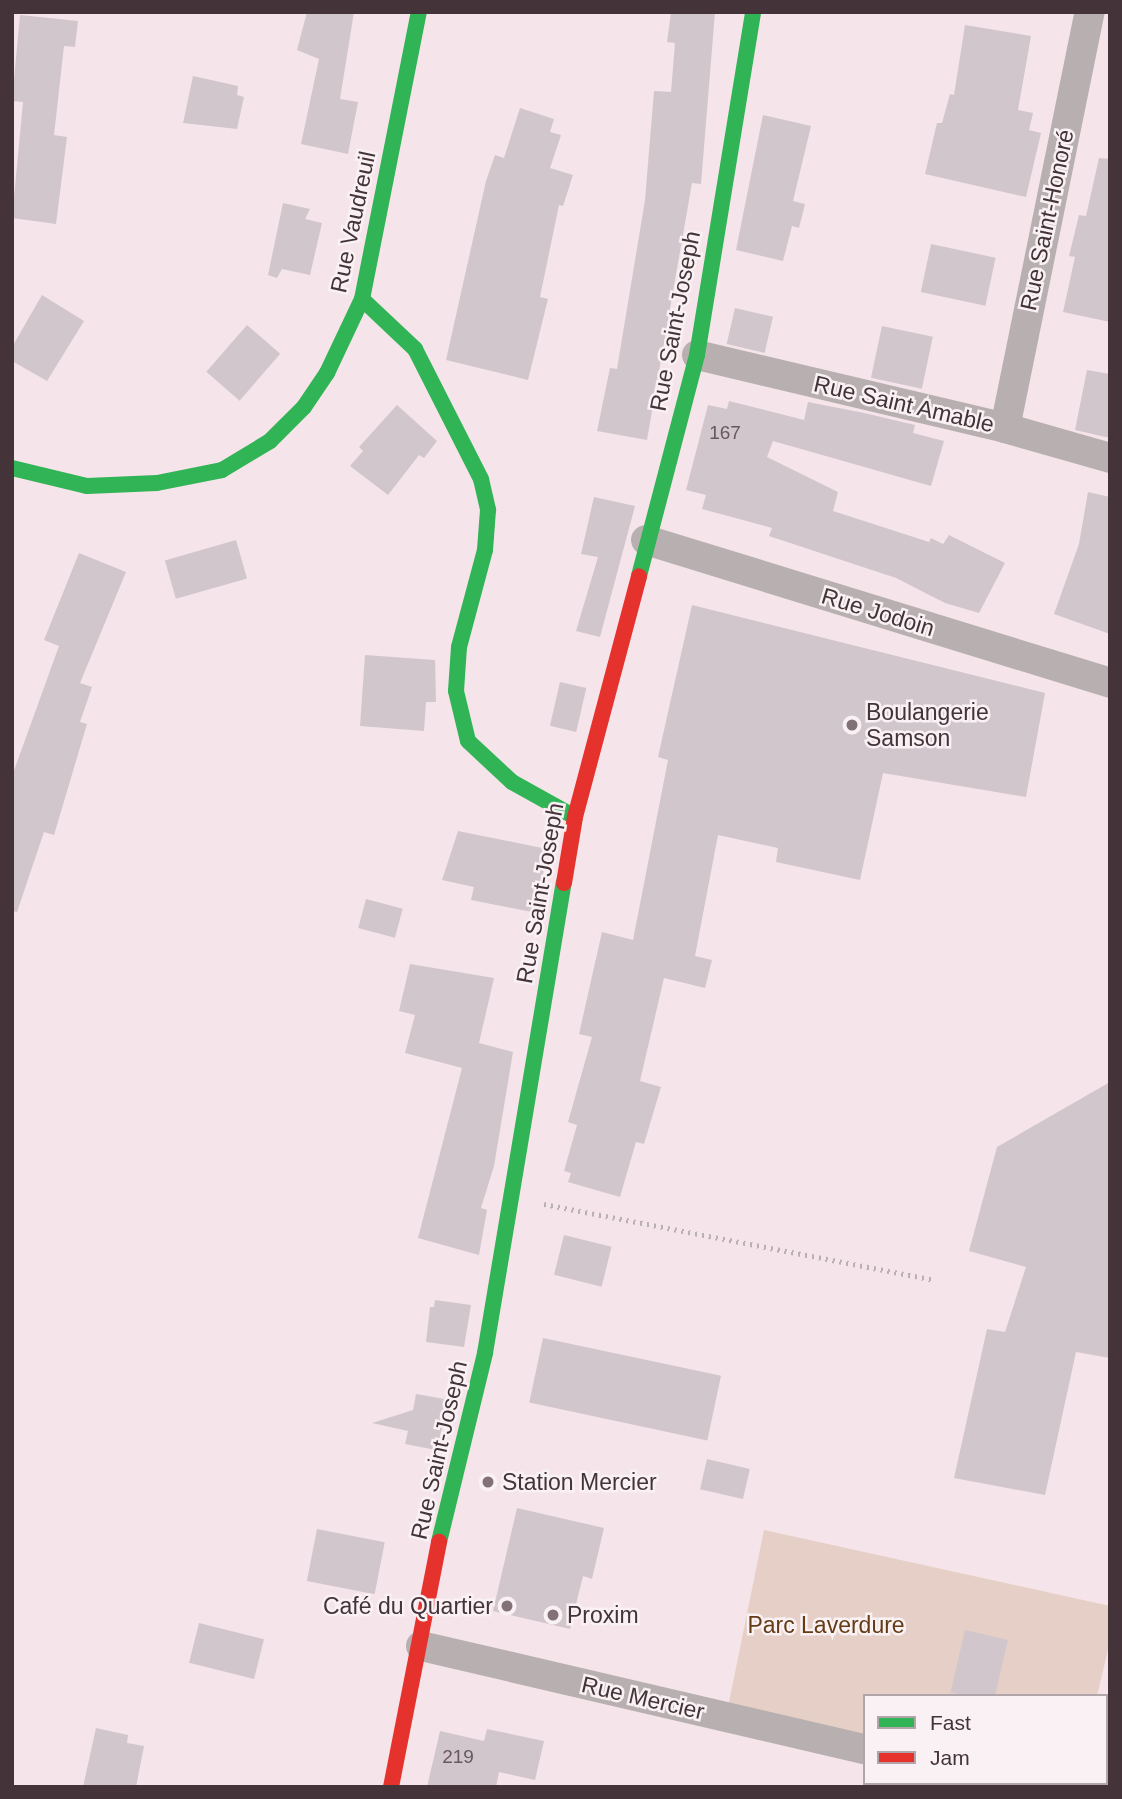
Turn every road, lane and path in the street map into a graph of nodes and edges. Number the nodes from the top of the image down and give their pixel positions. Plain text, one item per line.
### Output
1 (419, 12) edge
2 (753, 12) edge
3 (1090, 12) edge
4 (362, 299) junction
5 (697, 355) junction
6 (1004, 428) junction
7 (1110, 458) edge
8 (12, 468) edge
9 (646, 540) junction
10 (1110, 683) edge
11 (575, 817) junction
12 (509, 1198) junction
13 (935, 1280) dead end
14 (421, 1646) junction
15 (863, 1749) edge
16 (391, 1787) edge

1 - 4 street, Rue Vaudreuil
2 - 5 street, Rue Saint-Joseph
3 - 6 street, Rue Saint-Honoré
4 - 8 street, Rue Vaudreuil
4 - 11 street
5 - 6 street, Rue Saint Amable
5 - 9 street, Rue Saint-Joseph
6 - 7 street, Rue Saint Amable
9 - 10 street, Rue Jodoin
9 - 11 street, Rue Saint-Joseph
11 - 12 street, Rue Saint-Joseph
12 - 13 path
12 - 14 street, Rue Saint-Joseph
14 - 15 street, Rue Mercier
14 - 16 street, Rue Saint-Joseph

